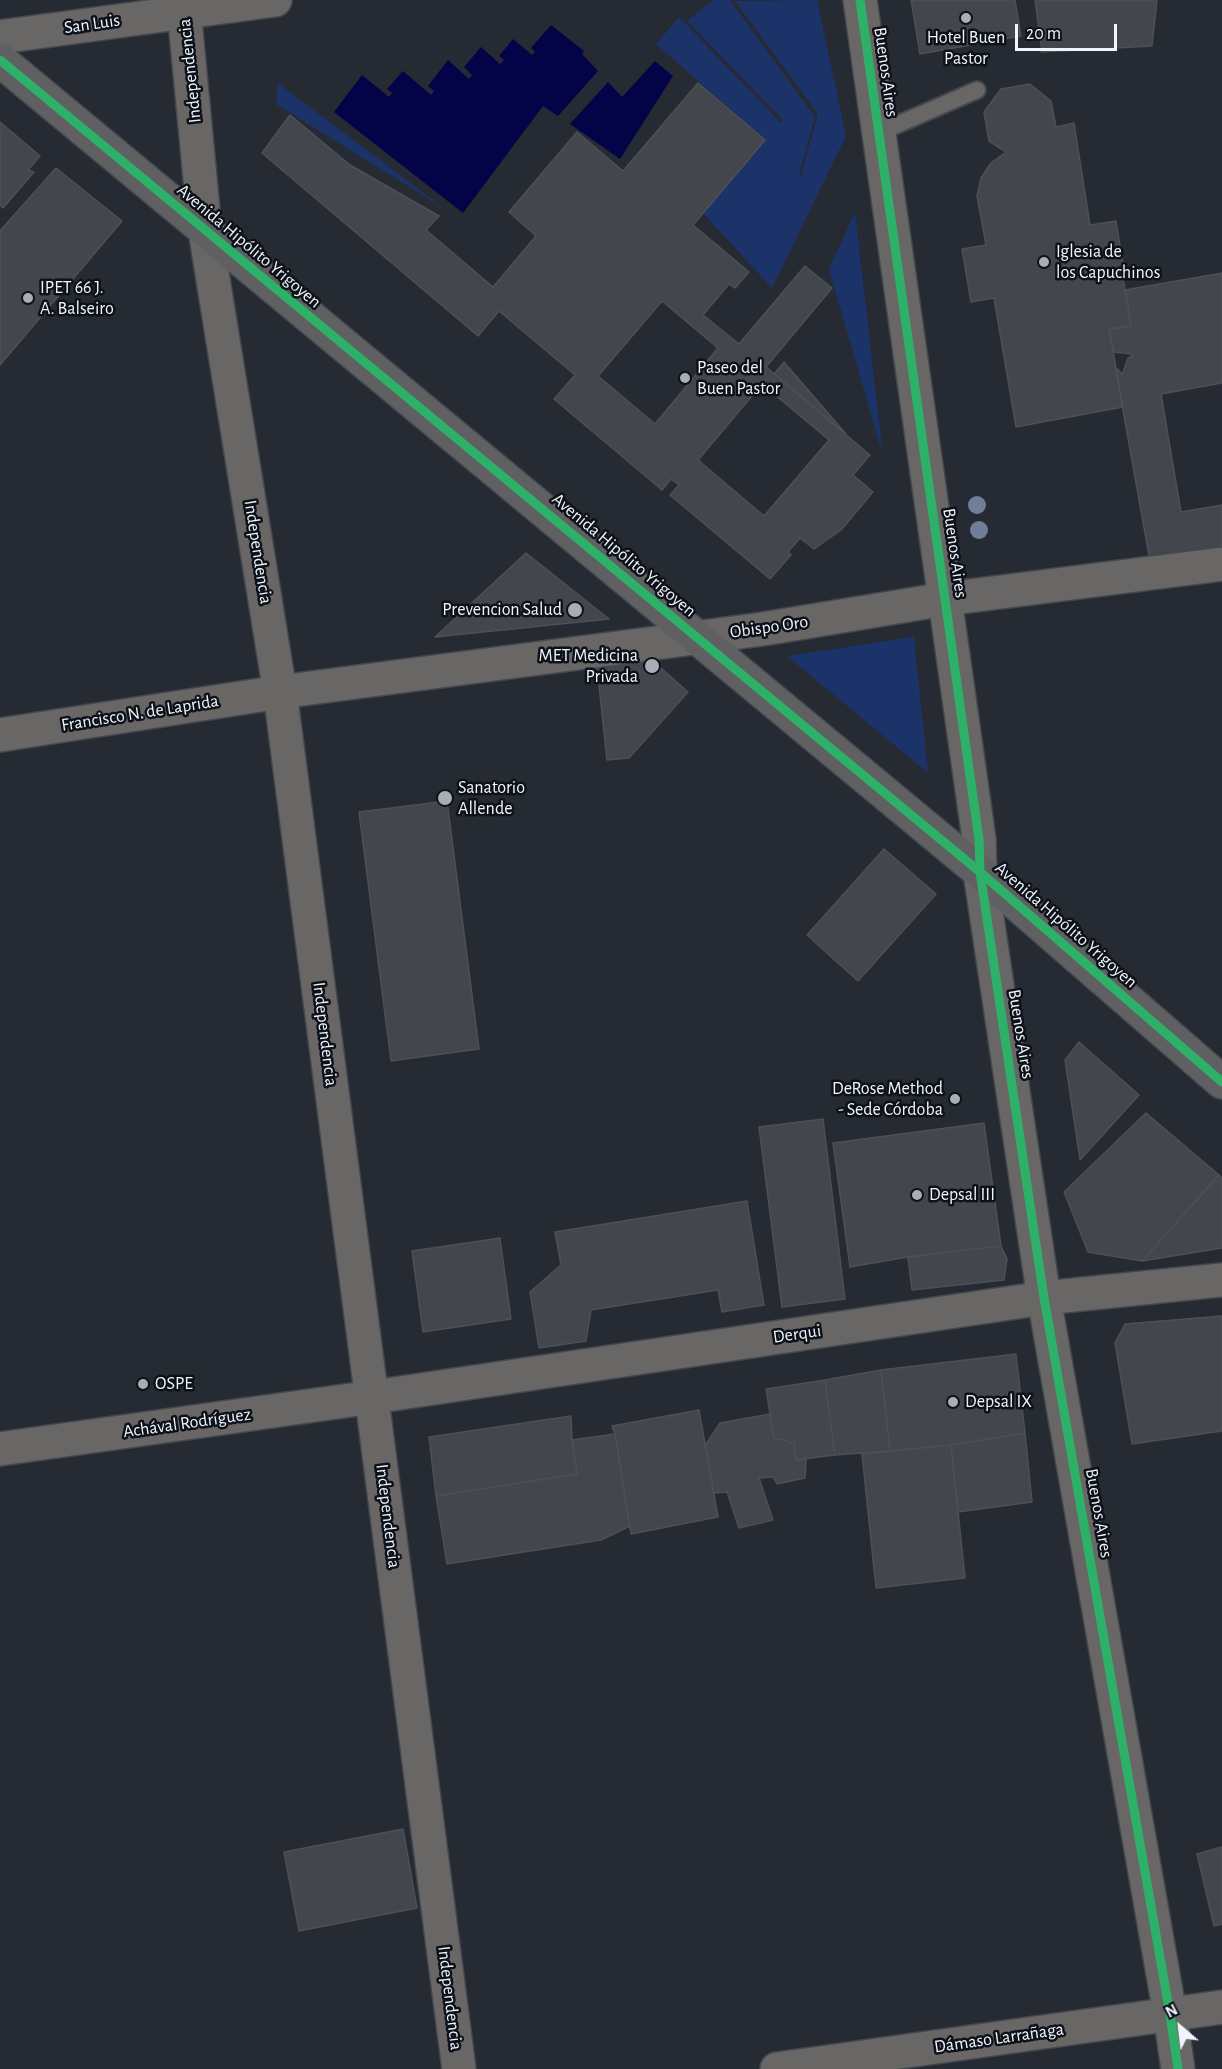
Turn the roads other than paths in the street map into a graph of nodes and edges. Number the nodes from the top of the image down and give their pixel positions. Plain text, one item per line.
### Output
1 (275, 0) edge
2 (860, 0) edge
3 (184, 6) edge
4 (0, 37) edge
5 (0, 60) edge
6 (976, 90) dead end
7 (878, 133) junction
8 (205, 230) junction
9 (1222, 564) edge
10 (945, 599) junction
11 (697, 638) junction
12 (280, 692) junction
13 (0, 735) edge
14 (980, 872) junction
15 (1222, 1082) edge
16 (1222, 1280) edge
17 (1044, 1298) junction
18 (373, 1397) junction
19 (0, 1449) edge
20 (1222, 2007) edge
21 (1170, 2014) junction
22 (459, 2069) edge
23 (777, 2069) edge
24 (1178, 2069) edge

1 - 3 street, San Luis
2 - 7 street, Buenos Aires
3 - 4 street, San Luis
3 - 8 street, Independencia
5 - 8 main road, Avenida Hipólito Yrigoyen
6 - 7 lane
7 - 10 street, Buenos Aires
8 - 11 main road, Avenida Hipólito Yrigoyen
8 - 12 street, Independencia
9 - 10 street, Obispo Oro
10 - 11 street, Obispo Oro
10 - 14 street, Buenos Aires
11 - 12 street, Obispo Oro
11 - 14 main road, Avenida Hipólito Yrigoyen
12 - 13 street, Francisco N. de Laprida
12 - 18 street, Independencia
14 - 15 main road, Avenida Hipólito Yrigoyen
14 - 17 street, Buenos Aires
16 - 17 street, Derqui
17 - 18 street, Derqui
17 - 21 street, Buenos Aires
18 - 19 street, Achával Rodríguez
18 - 22 street, Independencia
20 - 21 street, Dámaso Larrañaga
21 - 23 street, Dámaso Larrañaga
21 - 24 street, Buenos Aires

